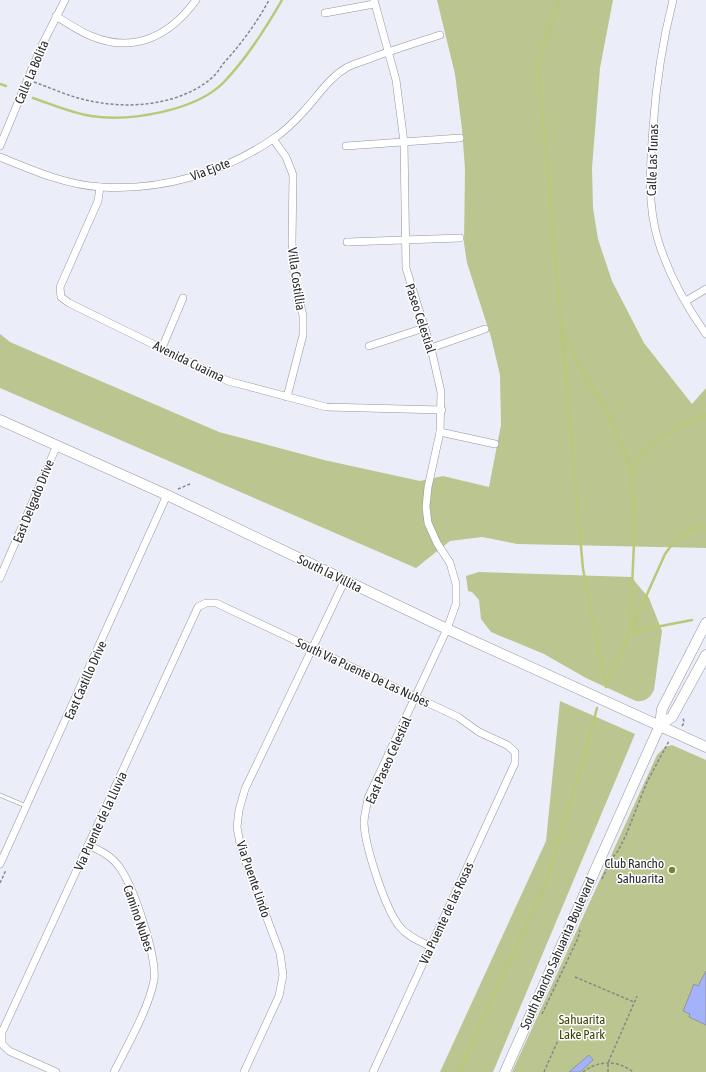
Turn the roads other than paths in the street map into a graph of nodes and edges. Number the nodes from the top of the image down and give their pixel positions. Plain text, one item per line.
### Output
1 (65, 0) edge
2 (196, 0) edge
3 (673, 0) edge
4 (374, 2) edge
5 (325, 13) dead end
6 (56, 16) junction
7 (440, 35) dead end
8 (388, 51) junction
9 (460, 138) dead end
10 (273, 139) junction
11 (404, 142) junction
12 (0, 146) edge
13 (346, 146) dead end
14 (0, 157) edge
15 (100, 187) junction
16 (460, 238) dead end
17 (404, 239) junction
18 (347, 242) dead end
19 (706, 289) edge
20 (183, 298) dead end
21 (686, 301) junction
22 (424, 328) junction
23 (485, 329) dead end
24 (706, 334) edge
25 (369, 346) dead end
26 (162, 348) junction
27 (432, 348) junction
28 (287, 397) junction
29 (442, 410) junction
30 (0, 420) edge
31 (440, 432) junction
32 (495, 444) dead end
33 (57, 445) junction
34 (171, 496) junction
35 (0, 578) edge
36 (344, 580) junction
37 (206, 603) joint
38 (706, 623) edge
39 (447, 629) junction
40 (312, 648) junction
41 (706, 655) edge
42 (416, 697) junction
43 (660, 725) junction
44 (706, 747) edge
45 (515, 752) joint
46 (0, 795) edge
47 (26, 806) junction
48 (88, 845) junction
49 (0, 864) edge
50 (431, 947) junction
51 (56, 1072) edge
52 (114, 1072) edge
53 (244, 1072) edge
54 (373, 1072) edge
55 (505, 1072) edge

1 - 6 street, Calle La Bolita
2 - 6 street
3 - 21 street, Calle Las Tunas
4 - 5 street
4 - 8 street, Paseo Celestial
6 - 12 street, Calle La Bolita
7 - 8 street, Via Ejote
8 - 10 street, Via Ejote
8 - 11 street, Paseo Celestial
9 - 11 street
10 - 15 street, Via Ejote
10 - 28 street, Villa Costillia
11 - 13 street
11 - 17 street, Paseo Celestial
14 - 15 street, Via Ejote
15 - 26 street, Avenida Cuaima
16 - 17 street
17 - 18 street
17 - 22 street, Paseo Celestial
19 - 21 street
20 - 26 street
21 - 24 street, Calle Las Tunas
22 - 25 street
22 - 27 street, Paseo Celestial
23 - 27 street
26 - 28 street, Avenida Cuaima
27 - 29 street, Paseo Celestial
28 - 29 street, Avenida Cuaima
29 - 31 street, Paseo Celestial
30 - 33 street, South la Villita
31 - 32 street
31 - 39 street, Paseo Celestial
33 - 34 street, South la Villita
33 - 35 street, East Delgado Drive
34 - 36 street, South la Villita
34 - 47 street, East Castillo Drive
36 - 39 street, South la Villita
36 - 40 street, Via Puente Lindo
37 - 40 street, South Via Puente De Las Nubes
37 - 48 street, Via Puente de la Lluvia
38 - 43 street, South Rancho Sahuarita Boulevard
39 - 42 street, East Paseo Celestial
39 - 43 street, South la Villita
40 - 42 street, South Via Puente De Las Nubes
40 - 53 street, Via Puente Lindo
41 - 43 street, South Rancho Sahuarita Boulevard
42 - 45 street, South Via Puente De Las Nubes
42 - 50 street, East Paseo Celestial
43 - 44 street, South la Villita
43 - 55 street, South Rancho Sahuarita Boulevard
45 - 50 street, Via Puente de las Rosas
46 - 47 lane
47 - 49 street, East Castillo Drive
48 - 51 street, Via Puente de la Lluvia
48 - 52 street, Camino Nubes
50 - 54 street, Via Puente de las Rosas

